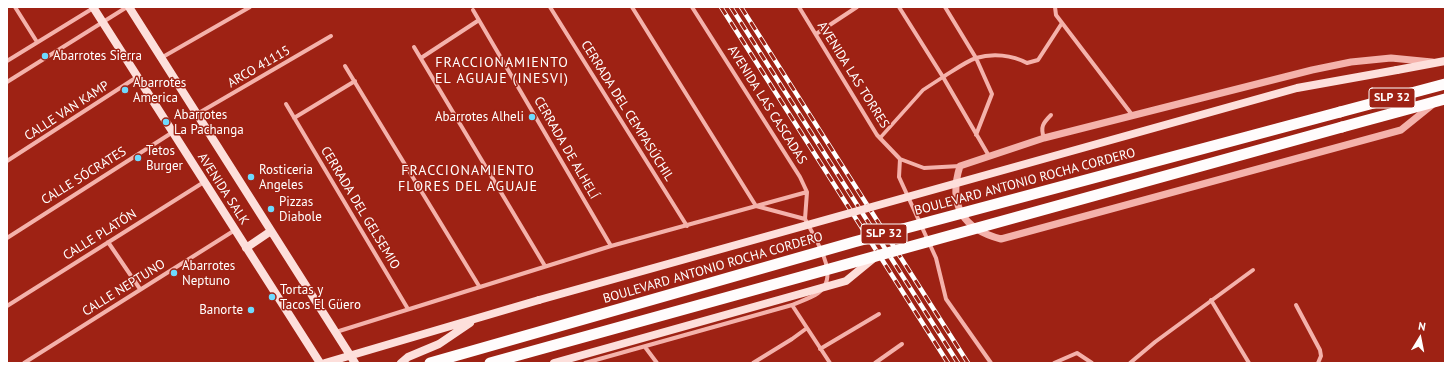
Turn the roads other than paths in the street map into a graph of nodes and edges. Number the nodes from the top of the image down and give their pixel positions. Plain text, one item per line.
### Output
1 (15, 7) edge
2 (94, 7) edge
3 (128, 7) edge
4 (250, 7) edge
5 (550, 7) edge
6 (632, 7) edge
7 (692, 7) edge
8 (799, 7) edge
9 (857, 7) edge
10 (899, 7) edge
11 (945, 7) edge
12 (1055, 7) edge
13 (473, 10) dead end
14 (479, 20) junction
15 (103, 23) junction
16 (1062, 23) junction
17 (816, 34) junction
18 (331, 36) dead end
19 (37, 42) junction
20 (414, 47) dead end
21 (161, 58) junction
22 (421, 58) junction
23 (976, 58) junction
24 (7, 61) edge
25 (1442, 62) edge
26 (345, 66) dead end
27 (138, 77) junction
28 (943, 78) junction
29 (355, 81) junction
30 (7, 82) edge
31 (1445, 84) edge
32 (1441, 100) edge
33 (286, 104) dead end
34 (197, 114) junction
35 (1051, 115) dead end
36 (1133, 116) junction
37 (294, 118) junction
38 (172, 132) junction
39 (976, 135) junction
40 (880, 138) junction
41 (1044, 138) junction
42 (989, 156) junction
43 (900, 159) junction
44 (7, 161) edge
45 (960, 166) junction
46 (204, 182) junction
47 (807, 192) junction
48 (756, 206) junction
49 (805, 219) junction
50 (687, 226) junction
51 (235, 230) junction
52 (271, 231) junction
53 (7, 238) edge
54 (108, 242) junction
55 (611, 246) junction
56 (246, 248) junction
57 (874, 258) junction
58 (545, 266) junction
59 (1253, 270) dead end
60 (479, 286) junction
61 (140, 289) junction
62 (1211, 300) junction
63 (792, 305) junction
64 (1296, 305) dead end
65 (7, 306) edge
66 (408, 309) junction
67 (879, 314) dead end
68 (477, 318) junction
69 (807, 328) junction
70 (336, 332) junction
71 (902, 344) dead end
72 (645, 347) junction
73 (820, 348) junction
74 (350, 356) junction
75 (24, 363) edge
76 (320, 363) edge
77 (325, 363) edge
78 (356, 363) edge
79 (401, 363) edge
80 (430, 363) edge
81 (490, 363) edge
82 (554, 363) edge
83 (585, 363) edge
84 (657, 363) edge
85 (753, 363) edge
86 (830, 363) edge
87 (875, 363) edge
88 (991, 363) edge
89 (1054, 363) edge
90 (1092, 363) edge
91 (1130, 363) edge
92 (1250, 363) edge
93 (1318, 363) edge

1 - 19 street
2 - 15 main road, AVENIDA SALK
2 - 19 street
3 - 15 street
3 - 21 main road, AVENIDA SALK
4 - 21 street
5 - 50 street, CERRADA DEL CEMPASÚCHIL
6 - 48 street
7 - 47 street, AVENIDA LAS CASCADAS
8 - 17 street, AVENIDA LAS TORRES
9 - 17 street
10 - 28 street
11 - 23 street
12 - 16 street
13 - 14 street, CERRADA DE ALHELÍ
14 - 22 street
14 - 55 street, CERRADA DE ALHELÍ
15 - 27 main road, AVENIDA SALK
15 - 30 street
16 - 23 street
16 - 36 street
17 - 40 street, AVENIDA LAS TORRES
18 - 34 street, ARCO 41115
19 - 24 street
20 - 22 street
21 - 34 main road, AVENIDA SALK
22 - 58 street
23 - 28 street
23 - 39 street
25 - 36 street
25 - 68 main road, bridge
26 - 29 street
27 - 38 main road, AVENIDA SALK
27 - 44 street, CALLE VAN KAMP
28 - 39 street
28 - 40 street
29 - 37 street
29 - 60 street
31 - 80 highway, BOULEVARD ANTONIO ROCHA CORDERO / SLP 32, bridge
32 - 45 street
32 - 57 highway, SLP 32, bridge
33 - 37 street, CERRADA DEL GELSEMIO
34 - 52 main road, AVENIDA SALK
35 - 41 street
36 - 41 street
37 - 66 street, CERRADA DEL GELSEMIO
38 - 46 main road, AVENIDA SALK
38 - 53 street, CALLE SÓCRATES
39 - 42 street
40 - 43 street, AVENIDA LAS TORRES
41 - 42 street
42 - 45 street
43 - 45 street, AVENIDA LAS TORRES
43 - 88 street
46 - 51 main road, AVENIDA SALK
46 - 54 street, CALLE PLATÓN
47 - 48 street
47 - 49 street
48 - 49 street
48 - 50 street
49 - 63 street
50 - 55 street
51 - 56 main road, AVENIDA SALK
51 - 61 street, CALLE NEPTUNO
52 - 56 main road
52 - 70 main road, AVENIDA SALK
54 - 61 street
54 - 65 street, CALLE PLATÓN
55 - 58 street
56 - 76 main road, AVENIDA SALK
57 - 81 highway, SLP 32, bridge
57 - 82 main road, bridge
58 - 60 street
59 - 62 street
60 - 66 street
61 - 75 street, CALLE NEPTUNO
62 - 91 street
62 - 92 street
63 - 69 street
63 - 72 street
64 - 93 street
66 - 70 street
67 - 73 street
68 - 74 main road
68 - 79 main road
69 - 73 street
69 - 85 street
70 - 74 main road, AVENIDA SALK
71 - 87 street
72 - 83 street
72 - 84 street
73 - 86 street
74 - 77 main road
74 - 78 main road, AVENIDA SALK
89 - 90 street

